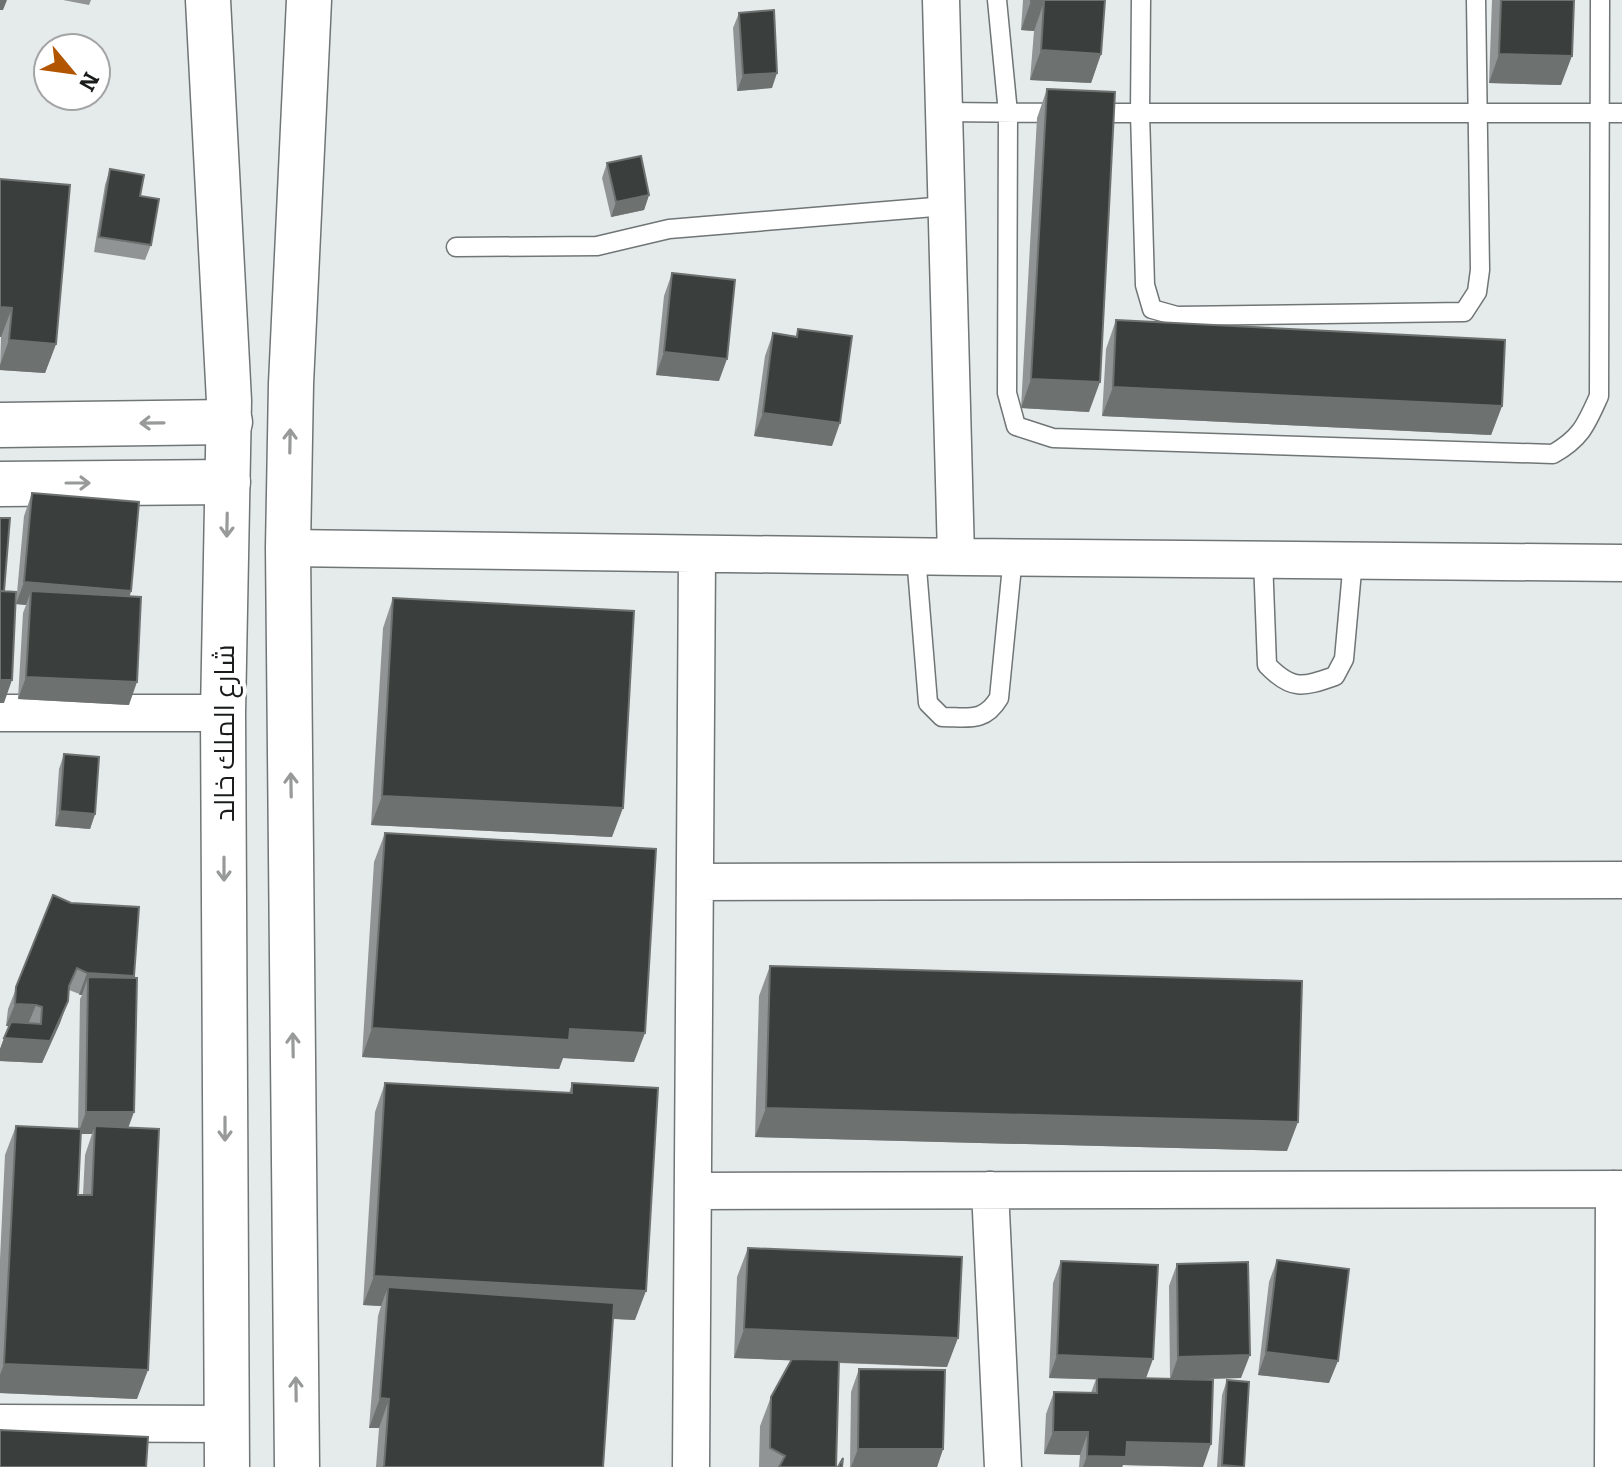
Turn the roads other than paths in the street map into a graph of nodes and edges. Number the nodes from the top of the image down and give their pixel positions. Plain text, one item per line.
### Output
1 (208, 0) edge
2 (239, 0) edge
3 (285, 0) edge
4 (309, 0) edge
5 (941, 0) edge
6 (997, 0) edge
7 (1141, 0) edge
8 (1476, 0) edge
9 (1600, 0) edge
10 (944, 112) junction
11 (1008, 113) junction
12 (1140, 113) junction
13 (1479, 113) junction
14 (1598, 113) junction
15 (1622, 113) edge
16 (946, 206) junction
17 (456, 247) dead end
18 (291, 384) junction
19 (230, 411) junction
20 (0, 425) edge
21 (228, 482) junction
22 (0, 484) edge
23 (288, 548) junction
24 (697, 556) junction
25 (916, 556) junction
26 (956, 556) junction
27 (1013, 556) junction
28 (1263, 559) junction
29 (1353, 560) junction
30 (1622, 563) edge
31 (0, 713) edge
32 (223, 713) junction
33 (1622, 880) edge
34 (697, 882) junction
35 (1618, 1189) edge
36 (990, 1190) junction
37 (694, 1191) junction
38 (0, 1423) edge
39 (227, 1424) junction
40 (227, 1467) edge
41 (297, 1467) edge
42 (691, 1467) edge
43 (1003, 1467) edge
44 (1613, 1467) edge

1 - 19 main road, شارع الملك خالد
2 - 19 main road
3 - 18 main road
4 - 18 main road
5 - 10 street
6 - 11 lane
7 - 12 lane
8 - 13 lane
9 - 14 lane
10 - 11 lane
10 - 16 street
11 - 12 lane
11 - 14 lane
12 - 13 lane
12 - 13 lane
13 - 14 lane
14 - 15 lane
16 - 17 lane
16 - 26 street
23 -> 18 main road
19 -> 20 main road
19 - 21 main road, شارع الملك خالد
22 -> 21 main road
21 -> 32 main road, شارع الملك خالد
23 - 24 street
41 -> 23 main road
24 - 25 street
24 - 34 street
25 - 26 street
25 - 27 lane
26 - 27 street
27 - 28 street
28 - 29 street
28 - 29 lane
29 - 30 street
31 - 32 street
32 -> 39 main road, شارع الملك خالد
33 - 34 street
34 - 37 street
35 - 36 street
35 - 44 street
36 - 37 street
36 - 43 street
37 - 42 street
38 - 39 street
39 - 40 main road, شارع الملك خالد

